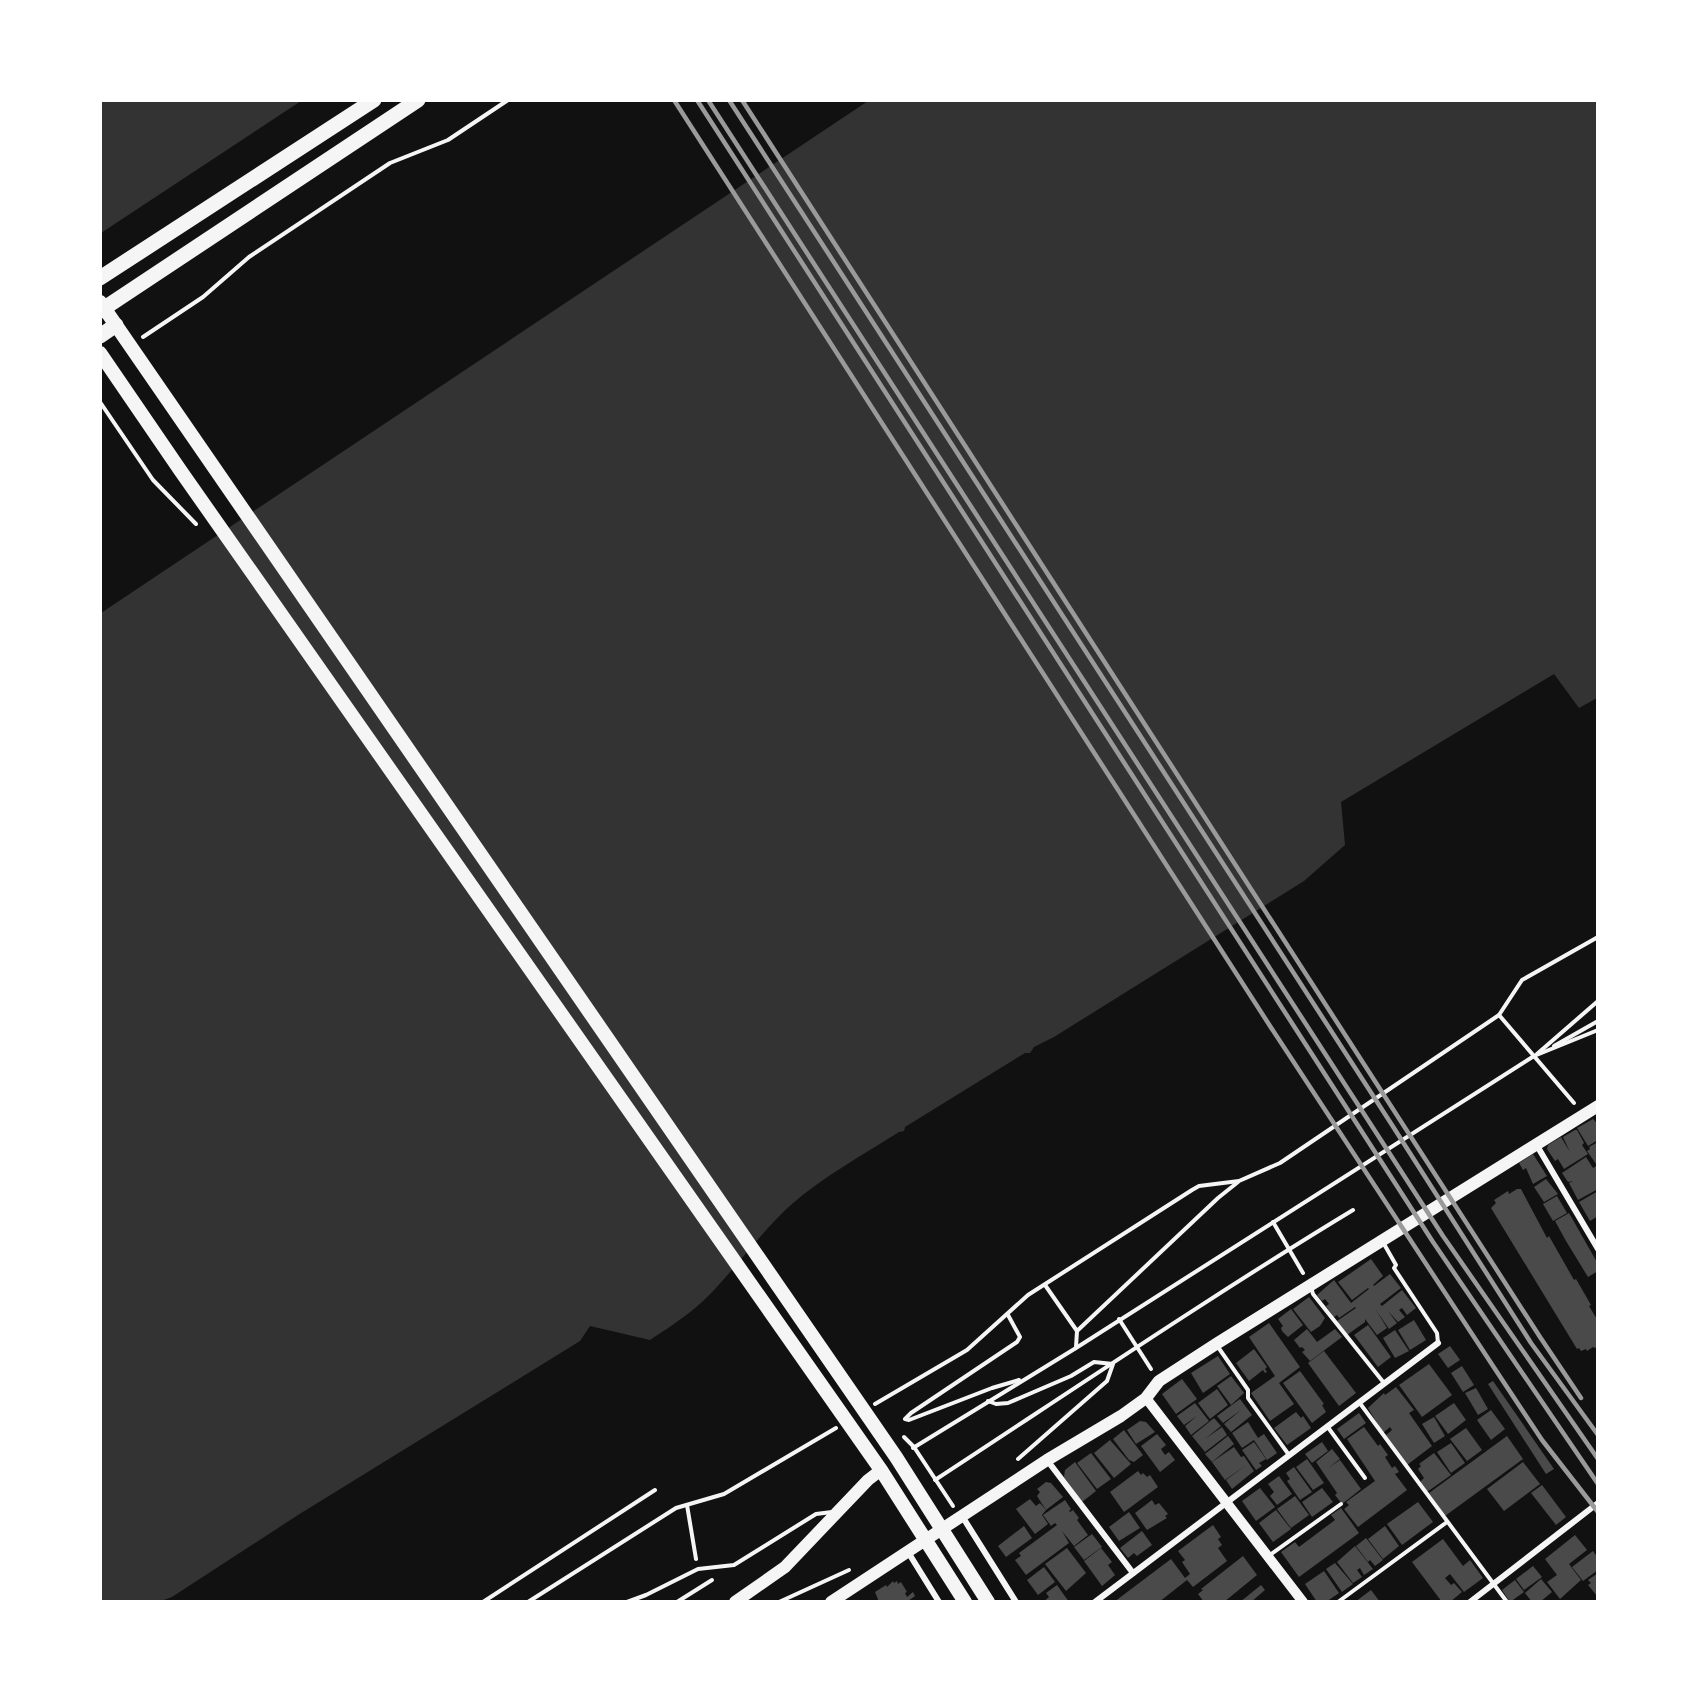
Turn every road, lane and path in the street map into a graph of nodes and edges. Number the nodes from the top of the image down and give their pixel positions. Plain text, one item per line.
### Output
1 (374, 100) edge
2 (418, 100) edge
3 (508, 100) edge
4 (100, 278) edge
5 (100, 302) edge
6 (100, 311) edge
7 (116, 325) junction
8 (100, 336) edge
9 (138, 340) dead end
10 (100, 353) edge
11 (1598, 937) edge
12 (1598, 1001) edge
13 (1499, 1015) junction
14 (1598, 1021) edge
15 (1598, 1029) edge
16 (1534, 1056) junction
17 (1598, 1106) edge
18 (1583, 1114) junction
19 (1535, 1143) junction
20 (1239, 1181) junction
21 (1353, 1210) dead end
22 (1273, 1222) junction
23 (1382, 1239) junction
24 (1289, 1249) junction
25 (1598, 1249) edge
26 (1310, 1284) junction
27 (1045, 1285) junction
28 (1007, 1314) junction
29 (1119, 1319) junction
30 (1077, 1331) junction
31 (1438, 1342) joint
32 (1216, 1344) junction
33 (1137, 1347) junction
34 (1076, 1348) junction
35 (1113, 1364) junction
36 (1025, 1378) junction
37 (1159, 1381) junction
38 (1384, 1383) junction
39 (1146, 1398) junction
40 (988, 1401) junction
41 (1359, 1402) junction
42 (866, 1410) dead end
43 (846, 1422) dead end
44 (1328, 1426) junction
45 (914, 1447) junction
46 (1289, 1455) junction
47 (896, 1457) junction
48 (1047, 1460) junction
49 (1014, 1462) dead end
50 (881, 1470) junction
51 (1365, 1478) dead end
52 (935, 1480) junction
53 (655, 1490) dead end
54 (962, 1501) dead end
55 (1226, 1503) junction
56 (1598, 1503) edge
57 (1341, 1504) dead end
58 (687, 1505) junction
59 (953, 1507) junction
60 (839, 1510) junction
61 (944, 1513) dead end
62 (962, 1516) junction
63 (1447, 1522) junction
64 (908, 1552) junction
65 (1269, 1556) junction
66 (734, 1565) junction
67 (859, 1565) dead end
68 (698, 1569) junction
69 (1132, 1573) junction
70 (1494, 1584) junction
71 (837, 1600) edge
72 (1096, 1601) edge
73 (483, 1602) edge
74 (528, 1602) edge
75 (627, 1602) edge
76 (677, 1602) edge
77 (735, 1602) edge
78 (779, 1602) edge
79 (939, 1602) edge
80 (965, 1602) edge
81 (988, 1602) edge
82 (1016, 1602) edge
83 (1303, 1602) edge
84 (1338, 1602) edge
85 (1470, 1602) edge
86 (1507, 1602) edge

1 - 4 highway
2 - 6 highway
3 - 9 path
5 - 7 main road
7 - 8 highway
7 - 47 main road
10 - 50 main road
11 - 13 path
12 - 16 path
13 - 16 path
13 - 20 path
14 - 16 path
15 - 16 path
16 - 18 path
16 - 22 path
17 - 18 main road
18 - 19 main road
19 - 23 main road
19 - 25 street
20 - 27 path
20 - 30 path
21 - 24 path
22 - 24 path
22 - 29 path
23 - 26 main road
23 - 31 lane
24 - 26 path
24 - 33 path
26 - 32 main road
26 - 38 lane
27 - 28 path
27 - 30 path
28 - 36 path
28 - 42 path
29 - 33 path
29 - 34 path
30 - 34 path
31 - 38 street
32 - 37 main road
32 - 46 lane
33 - 35 path
33 - 37 path
34 - 36 path
35 - 40 path
35 - 49 path
35 - 52 path
36 - 40 path
37 - 39 main road
38 - 41 street
39 - 48 main road
39 - 55 street
40 - 45 path
41 - 44 street
41 - 63 lane
43 - 58 path
44 - 46 street
44 - 51 lane
45 - 47 path
45 - 52 path
46 - 55 street
47 - 81 main road
48 - 62 main road
48 - 69 street
50 - 60 main road
50 - 80 main road
52 - 59 path
53 - 73 lane
54 - 59 path
55 - 65 street
55 - 69 street
56 - 70 street
57 - 65 lane
58 - 68 path
58 - 74 path
59 - 61 path
60 - 66 lane
60 - 77 main road
62 - 64 main road
62 - 82 street
63 - 70 lane
63 - 84 lane
64 - 71 main road
64 - 79 street
65 - 83 street
66 - 68 lane
66 - 76 path
67 - 78 path
68 - 75 lane
69 - 72 street
70 - 85 street
70 - 86 lane

